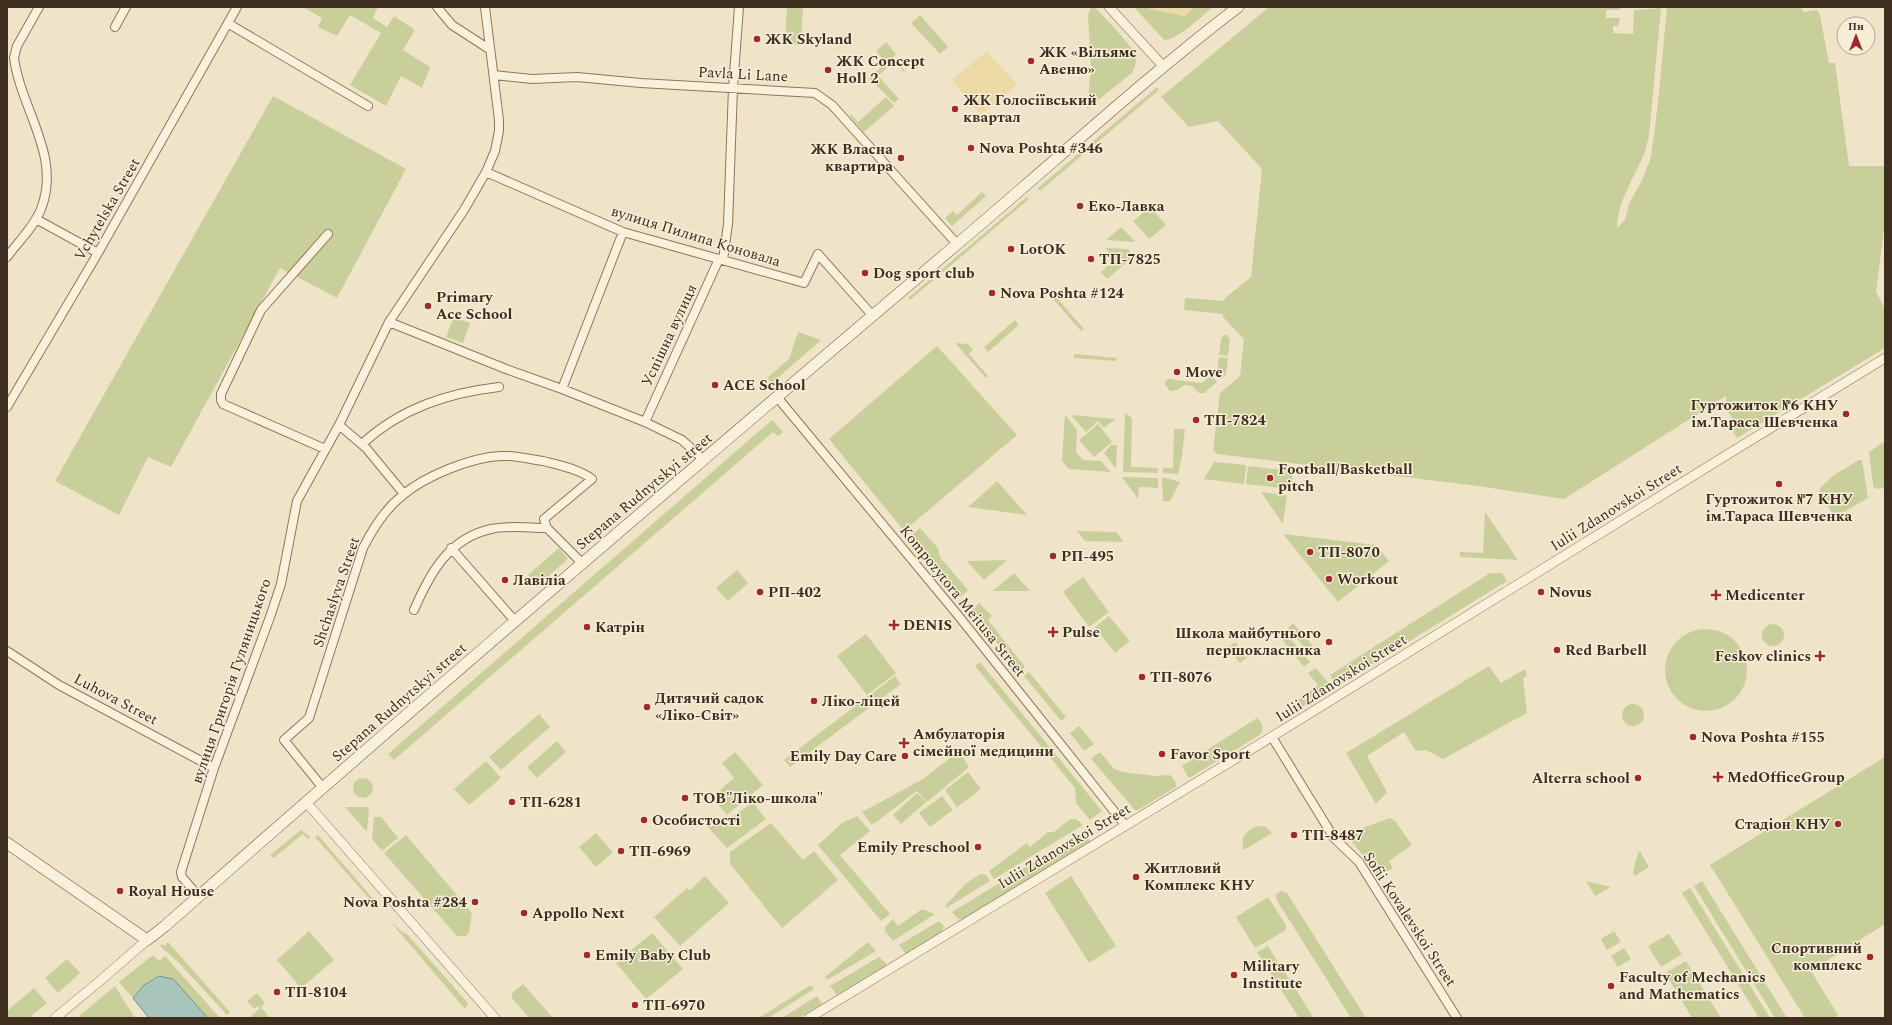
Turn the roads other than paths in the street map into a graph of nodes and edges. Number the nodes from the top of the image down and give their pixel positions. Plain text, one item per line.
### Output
1 (38, 7) edge
2 (126, 7) edge
3 (238, 7) edge
4 (437, 7) edge
5 (485, 7) edge
6 (739, 7) edge
7 (1109, 7) edge
8 (1238, 7) edge
9 (228, 24) junction
10 (115, 27) dead end
11 (489, 49) junction
12 (1163, 66) junction
13 (494, 75) junction
14 (733, 88) junction
15 (368, 106) dead end
16 (486, 172) junction
17 (36, 219) junction
18 (623, 232) junction
19 (328, 234) dead end
20 (957, 244) junction
21 (98, 253) junction
22 (7, 257) edge
23 (721, 260) junction
24 (869, 311) junction
25 (390, 322) junction
26 (1885, 358) edge
27 (499, 387) dead end
28 (562, 389) junction
29 (777, 397) junction
30 (7, 407) edge
31 (645, 422) junction
32 (338, 425) junction
33 (362, 444) junction
34 (325, 449) junction
35 (704, 460) junction
36 (404, 494) junction
37 (547, 528) junction
38 (451, 548) junction
39 (582, 563) junction
40 (414, 610) dead end
41 (514, 620) junction
42 (7, 652) edge
43 (1272, 737) junction
44 (214, 768) junction
45 (323, 788) junction
46 (306, 802) junction
47 (1125, 826) junction
48 (7, 843) edge
49 (198, 896) junction
50 (147, 940) junction
51 (58, 1016) edge
52 (495, 1018) edge
53 (809, 1018) edge
54 (1457, 1018) edge

1 - 17 street
2 - 10 street
3 - 9 street, Vchytelska Street
4 - 11 street
5 - 11 street, вулиця Григорія Гуляницького
6 - 14 street, Успішна вулиця
7 - 12 street
8 - 12 main road, Stepana Rudnytskyi street
9 - 15 street
9 - 21 street, Vchytelska Street
11 - 13 street, вулиця Григорія Гуляницького
12 - 20 main road, Stepana Rudnytskyi street
13 - 14 street, Pavla Li Lane
13 - 16 street, вулиця Григорія Гуляницького
14 - 20 street, Pavla Li Lane
14 - 23 street, Успішна вулиця
16 - 18 street, вулиця Пилипа Коновала
16 - 25 street, вулиця Григорія Гуляницького
17 - 21 street
17 - 22 street
18 - 23 street, вулиця Пилипа Коновала
18 - 28 street
19 - 34 street
20 - 24 main road, Stepana Rudnytskyi street
21 - 30 street, Vchytelska Street
23 - 24 street, вулиця Пилипа Коновала
23 - 31 street, Успішна вулиця
24 - 29 main road, Stepana Rudnytskyi street
25 - 28 street
25 - 32 street, вулиця Григорія Гуляницького
26 - 43 street, Iulii Zdanovskoi Street
27 - 33 street
28 - 31 street
29 - 35 main road, Stepana Rudnytskyi street
29 - 47 street, Kompozytora Meitusa Street
31 - 35 street
32 - 33 street
32 - 34 street, вулиця Григорія Гуляницького
33 - 36 street
34 - 44 street, вулиця Григорія Гуляницького
35 - 39 main road, Stepana Rudnytskyi street
36 - 37 street, Shchaslyva Street
36 - 45 street, Shchaslyva Street
37 - 38 street
37 - 39 street
38 - 40 street
38 - 41 street
39 - 41 main road, Stepana Rudnytskyi street
41 - 45 main road, Stepana Rudnytskyi street
42 - 44 street, Luhova Street
43 - 47 street, Iulii Zdanovskoi Street
43 - 54 street, Sofii Kovalevskoi Street
44 - 49 street, вулиця Григорія Гуляницького
45 - 46 main road, Stepana Rudnytskyi street
46 - 49 main road, Stepana Rudnytskyi street
46 - 52 street
47 - 53 street, Iulii Zdanovskoi Street
48 - 50 main road
49 - 50 main road, Stepana Rudnytskyi street
50 - 51 street

